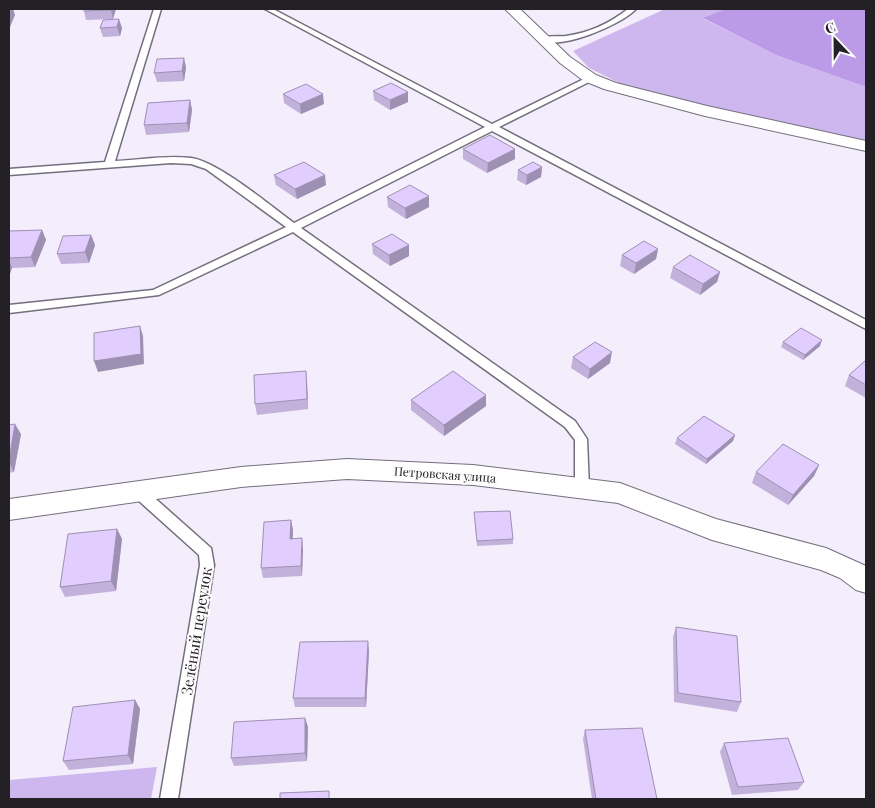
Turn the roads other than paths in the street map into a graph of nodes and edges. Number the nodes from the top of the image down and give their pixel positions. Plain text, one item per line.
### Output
1 (157, 9) edge
2 (268, 9) edge
3 (512, 9) edge
4 (632, 9) edge
5 (543, 39) junction
6 (590, 78) junction
7 (492, 126) junction
8 (866, 146) edge
9 (108, 164) junction
10 (9, 172) edge
11 (292, 228) junction
12 (9, 309) edge
13 (866, 325) edge
14 (582, 488) junction
15 (140, 491) junction
16 (9, 510) edge
17 (866, 581) edge
18 (170, 799) edge

1 - 9 lane
2 - 7 lane
3 - 5 street
4 - 5 lane
5 - 6 street
6 - 7 lane
6 - 8 street
7 - 11 lane
7 - 13 lane
9 - 10 lane
9 - 11 lane
11 - 12 lane
11 - 14 lane
14 - 15 street, Петровская улица
14 - 17 street, Петровская улица
15 - 16 street, Петровская улица
15 - 18 lane, Зелёный переулок

